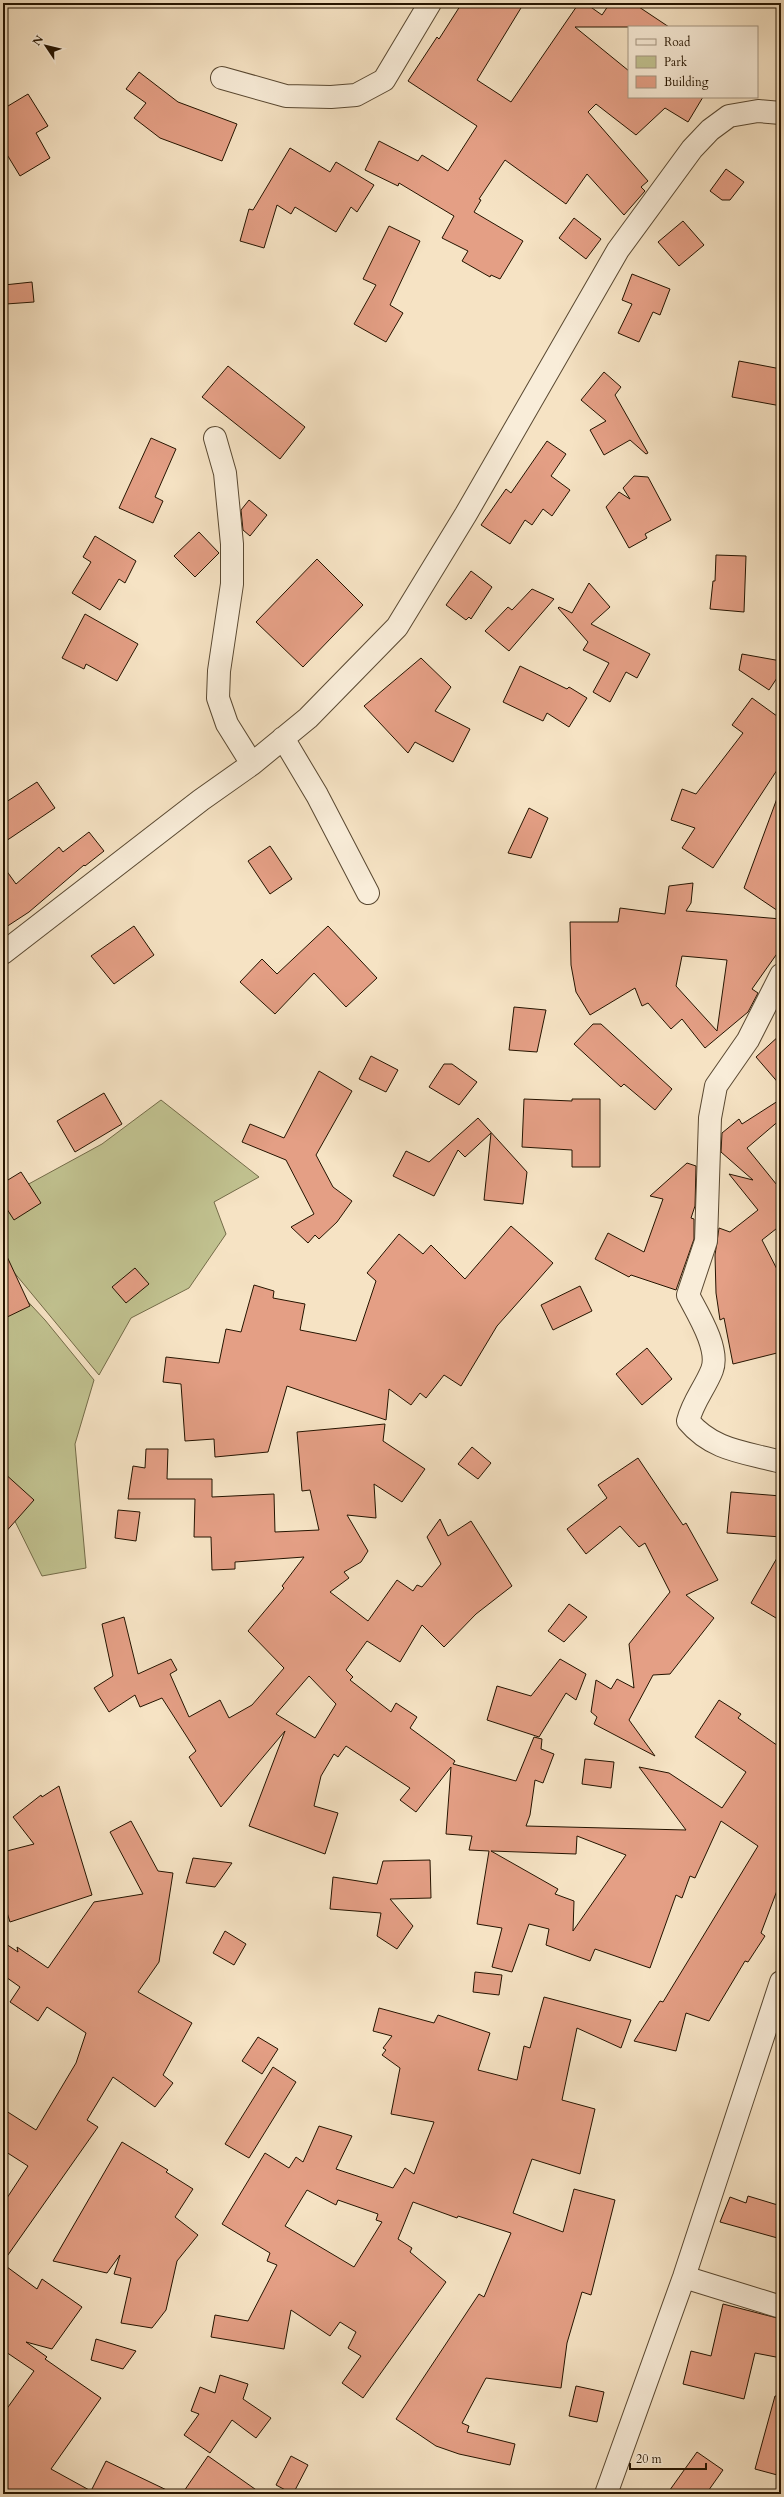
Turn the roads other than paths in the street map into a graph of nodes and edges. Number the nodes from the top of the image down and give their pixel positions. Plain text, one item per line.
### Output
1 (430, 3) edge
2 (222, 78) dead end
3 (781, 112) edge
4 (215, 438) dead end
5 (283, 738) junction
6 (252, 764) junction
7 (368, 893) dead end
8 (3, 953) edge
9 (781, 975) edge
10 (781, 1462) edge
11 (781, 1982) edge
12 (684, 2277) junction
13 (781, 2307) edge
14 (606, 2494) edge

1 - 2 street
3 - 5 street
4 - 6 street
5 - 6 street
5 - 7 street
6 - 8 street
9 - 10 street
11 - 12 street
12 - 13 street
12 - 14 street

